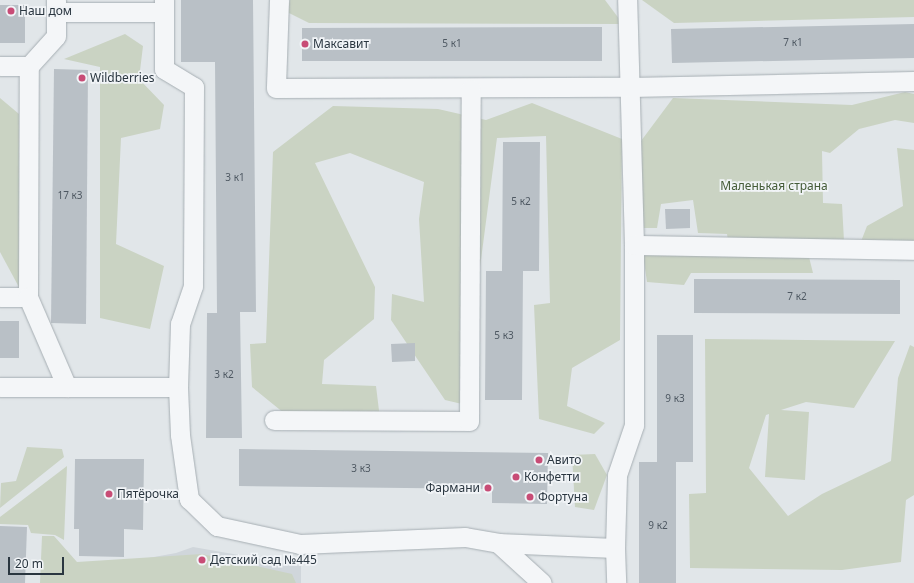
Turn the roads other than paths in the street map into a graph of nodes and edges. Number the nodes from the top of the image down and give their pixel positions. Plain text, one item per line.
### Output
1 (279, 0) edge
2 (626, 0) edge
3 (56, 6) edge
4 (164, 6) edge
5 (0, 66) edge
6 (29, 66) junction
7 (914, 81) edge
8 (630, 87) junction
9 (471, 89) junction
10 (634, 245) junction
11 (914, 250) edge
12 (0, 297) edge
13 (28, 298) junction
14 (67, 387) junction
15 (178, 387) junction
16 (0, 388) edge
17 (274, 420) dead end
18 (498, 543) junction
19 (616, 548) junction
20 (542, 583) edge
21 (616, 583) edge

1 - 9 street
2 - 8 street
3 - 4 street
3 - 6 street
4 - 15 street
5 - 6 street
6 - 13 street
7 - 8 street
8 - 9 street
8 - 10 street
9 - 17 street
10 - 11 street
10 - 19 street
12 - 13 street
13 - 14 street
14 - 15 street
14 - 16 street
15 - 18 street
18 - 19 street
18 - 20 street
19 - 21 street

